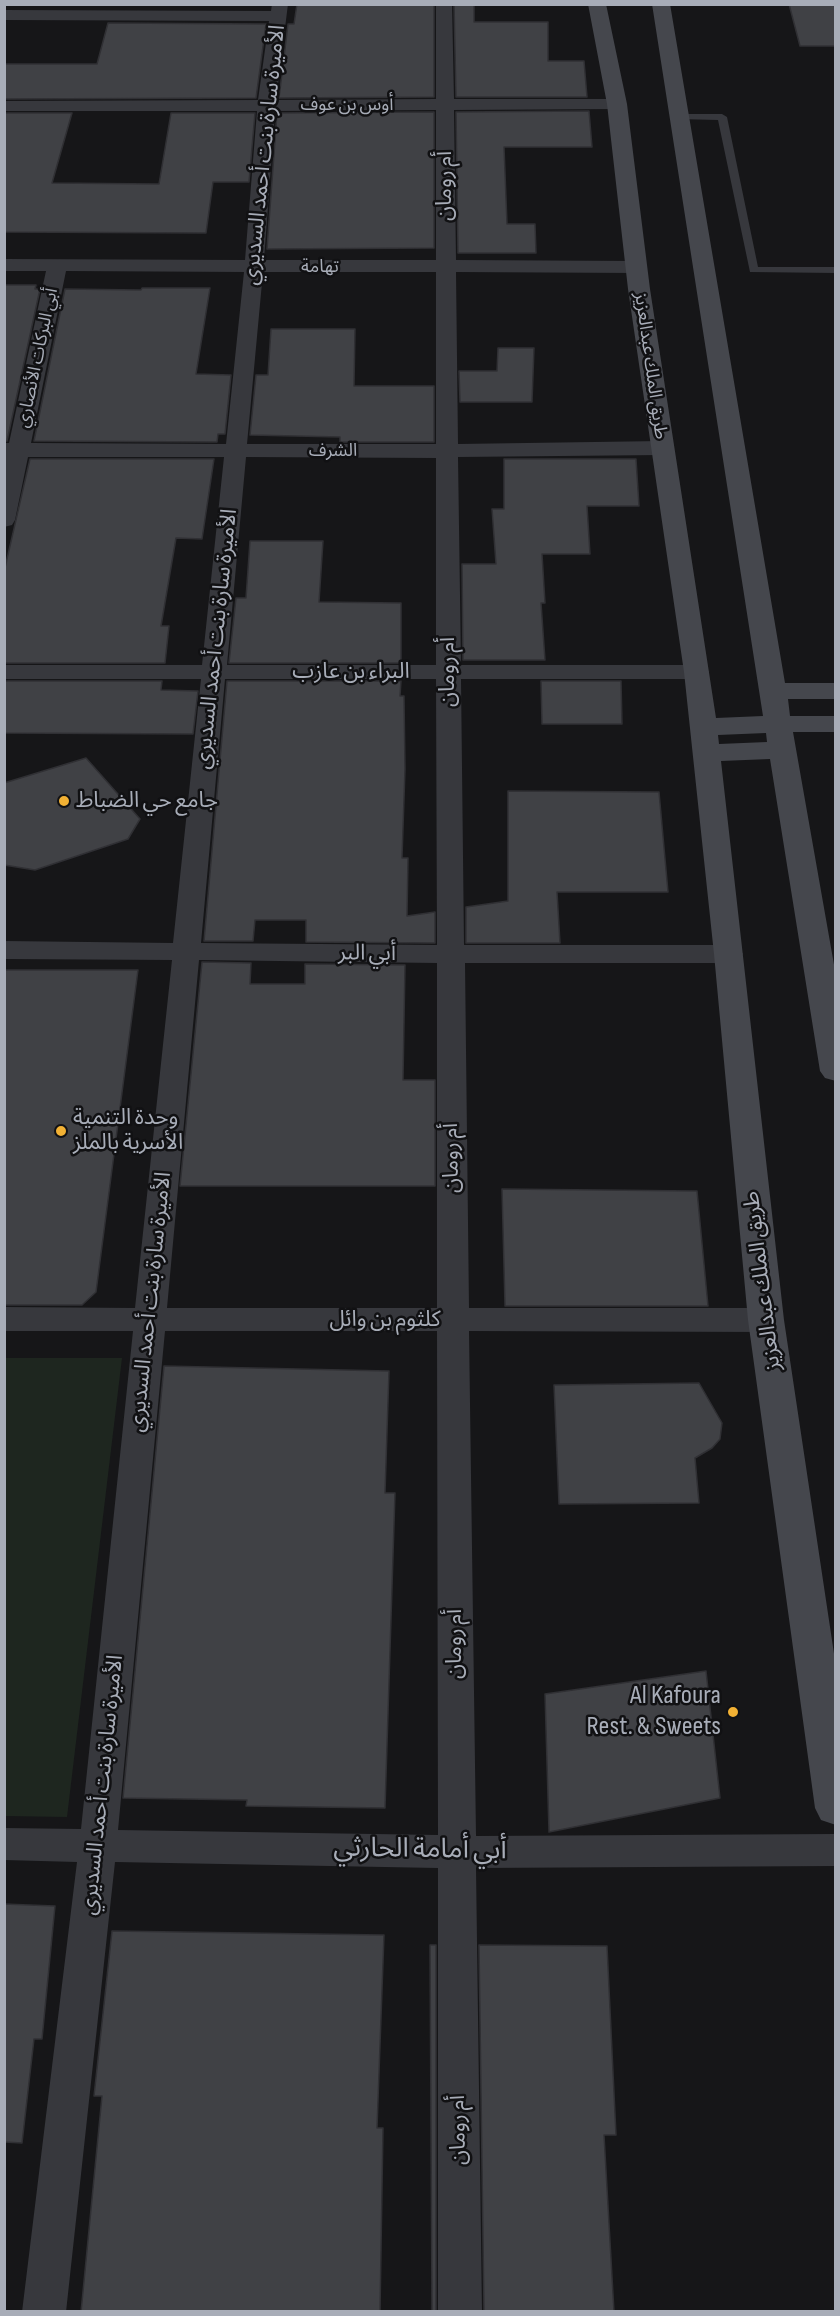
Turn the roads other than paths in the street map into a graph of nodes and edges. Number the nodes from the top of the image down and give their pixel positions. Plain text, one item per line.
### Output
1 (444, 4) edge
2 (597, 4) edge
3 (662, 4) edge
4 (279, 10) edge
5 (4, 15) edge
6 (617, 104) junction
7 (266, 105) junction
8 (445, 105) junction
9 (4, 106) edge
10 (680, 117) junction
11 (4, 265) edge
12 (57, 266) junction
13 (254, 267) junction
14 (636, 267) junction
15 (446, 268) junction
16 (836, 270) edge
17 (662, 448) junction
18 (12, 450) edge
19 (236, 450) junction
20 (447, 451) junction
21 (4, 520) edge
22 (4, 672) edge
23 (214, 672) junction
24 (448, 672) junction
25 (697, 672) junction
26 (773, 691) junction
27 (836, 691) edge
28 (836, 724) edge
29 (781, 737) junction
30 (704, 740) junction
31 (4, 950) edge
32 (186, 952) junction
33 (450, 954) junction
34 (729, 954) junction
35 (836, 1071) edge
36 (4, 1319) edge
37 (149, 1319) junction
38 (454, 1320) junction
39 (766, 1320) junction
40 (836, 1808) edge
41 (4, 1844) edge
42 (98, 1844) junction
43 (836, 1850) edge
44 (456, 1852) junction
45 (44, 2312) edge
46 (460, 2312) edge

1 - 8 street, أم رومان
2 - 6 main road, طريق الملك عبدالعزيز
3 - 10 main road
4 - 5 street
4 - 7 street, الأميرة سارة بنت أحمد السديري
6 - 8 street, أوس بن عوف
6 - 14 main road, طريق الملك عبدالعزيز
7 - 8 street, أوس بن عوف
7 - 9 street, أوس بن عوف
7 - 13 street, الأميرة سارة بنت أحمد السديري
8 - 15 street, أم رومان
10 - 16 lane
10 - 26 main road
11 - 12 street, تهامة
12 - 13 street, تهامة
12 - 18 street, أبي البركات الأنصاري
13 - 15 street, تهامة
13 - 19 street, الأميرة سارة بنت أحمد السديري
14 - 15 street, تهامة
14 - 17 main road, طريق الملك عبدالعزيز
15 - 20 street, أم رومان
17 - 20 street, الشرف
17 - 25 main road, طريق الملك عبدالعزيز
18 - 19 street, الشرف
18 - 21 street, أبي البركات الأنصاري
19 - 20 street, الشرف
19 - 23 street, الأميرة سارة بنت أحمد السديري
20 - 24 street, أم رومان
22 - 23 street, البراء بن عازب
23 - 24 street, البراء بن عازب
23 - 32 street, الأميرة سارة بنت أحمد السديري
24 - 25 street, البراء بن عازب
24 - 33 street, أم رومان
25 - 30 main road, طريق الملك عبدالعزيز
26 - 27 main road
26 - 29 main road
28 - 29 main road
29 - 30 main road
29 - 35 main road
30 - 34 main road, طريق الملك عبدالعزيز
31 - 32 street, أبي البر
32 - 33 street, أبي البر
32 - 37 street, الأميرة سارة بنت أحمد السديري
33 - 34 street, أبي البر
33 - 38 street, أم رومان
34 - 39 main road, طريق الملك عبدالعزيز
36 - 37 street, كلثوم بن وائل
37 - 38 street, كلثوم بن وائل
37 - 42 street, الأميرة سارة بنت أحمد السديري
38 - 39 street, كلثوم بن وائل
38 - 44 street, أم رومان
39 - 40 main road, طريق الملك عبدالعزيز
41 - 42 street, أبي أمامة الحارثي
42 - 44 street, أبي أمامة الحارثي
42 - 45 street, الأميرة سارة بنت أحمد السديري
43 - 44 street, أبي أمامة الحارثي
44 - 46 street, أم رومان

